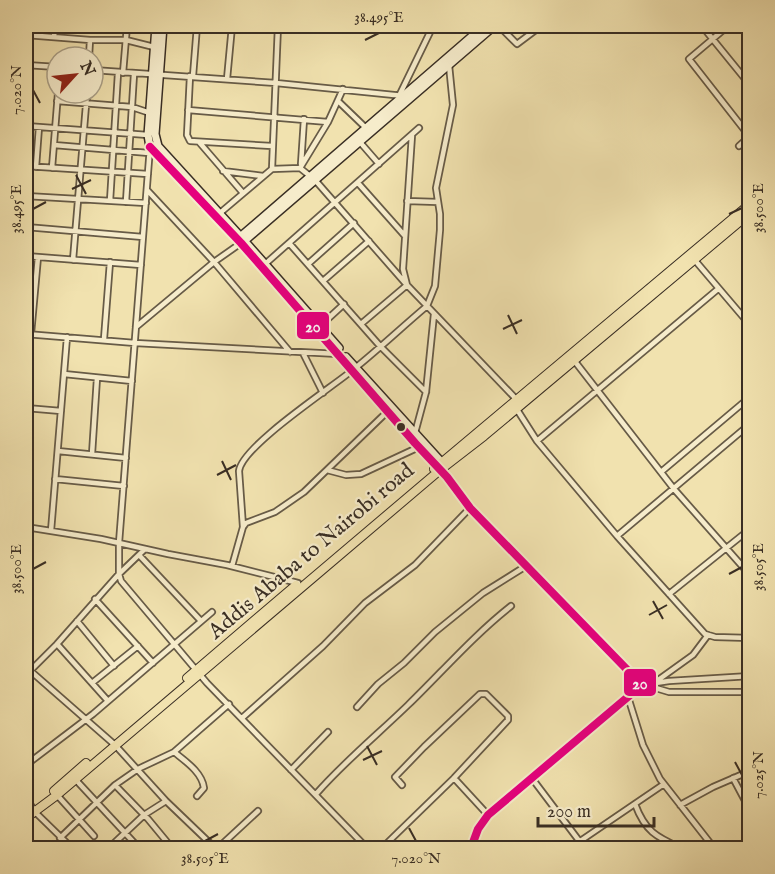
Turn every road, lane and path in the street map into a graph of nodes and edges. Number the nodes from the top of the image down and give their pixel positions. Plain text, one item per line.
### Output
1 (56, 26) edge
2 (127, 26) edge
3 (156, 26) edge
4 (163, 26) edge
5 (197, 26) edge
6 (232, 26) edge
7 (278, 26) edge
8 (433, 26) edge
9 (484, 26) edge
10 (494, 26) edge
11 (499, 26) edge
12 (541, 26) edge
13 (702, 26) edge
14 (728, 26) edge
15 (26, 34) edge
16 (54, 37) junction
17 (713, 39) junction
18 (90, 40) junction
19 (126, 40) junction
20 (90, 45) edge
21 (154, 47) junction
22 (26, 65) edge
23 (449, 65) junction
24 (45, 66) edge
25 (105, 71) edge
26 (121, 73) junction
27 (134, 74) junction
28 (156, 74) junction
29 (192, 76) junction
30 (227, 79) junction
31 (276, 83) junction
32 (750, 85) edge
33 (343, 89) junction
34 (402, 95) junction
35 (338, 101) junction
36 (57, 105) edge
37 (86, 105) edge
38 (102, 105) edge
39 (117, 106) junction
40 (132, 107) junction
41 (188, 110) junction
42 (150, 113) junction
43 (274, 118) junction
44 (304, 119) junction
45 (328, 122) junction
46 (26, 126) edge
47 (39, 127) junction
48 (55, 128) junction
49 (366, 128) junction
50 (419, 128) dead end
51 (85, 131) junction
52 (114, 133) junction
53 (130, 134) junction
54 (148, 135) junction
55 (412, 135) junction
56 (749, 137) edge
57 (357, 140) junction
58 (199, 142) junction
59 (54, 146) junction
60 (273, 146) junction
61 (739, 146) dead end
62 (83, 148) junction
63 (150, 150) junction
64 (113, 151) junction
65 (129, 152) junction
66 (379, 164) junction
67 (26, 166) edge
68 (36, 167) junction
69 (301, 167) junction
70 (52, 168) junction
71 (272, 169) junction
72 (81, 170) junction
73 (223, 171) junction
74 (112, 172) junction
75 (128, 173) junction
76 (148, 174) junction
77 (263, 176) junction
78 (313, 178) junction
79 (358, 183) junction
80 (147, 190) junction
81 (243, 193) junction
82 (26, 196) edge
83 (78, 199) junction
84 (110, 201) junction
85 (407, 201) junction
86 (126, 202) junction
87 (335, 202) junction
88 (438, 202) junction
89 (146, 203) junction
90 (750, 204) edge
91 (220, 213) junction
92 (750, 213) edge
93 (354, 223) junction
94 (26, 226) edge
95 (75, 230) junction
96 (405, 236) junction
97 (143, 237) junction
98 (240, 241) junction
99 (369, 241) junction
100 (289, 243) junction
101 (26, 256) edge
102 (38, 257) junction
103 (692, 257) junction
104 (73, 260) junction
105 (110, 262) junction
106 (214, 262) junction
107 (308, 264) junction
108 (141, 265) junction
109 (263, 265) junction
110 (323, 281) junction
111 (407, 285) junction
112 (718, 289) junction
113 (344, 304) junction
114 (427, 306) junction
115 (434, 314) junction
116 (361, 324) junction
117 (750, 325) edge
118 (136, 327) junction
119 (317, 328) junction
120 (28, 334) edge
121 (67, 337) junction
122 (104, 339) junction
123 (135, 343) junction
124 (380, 346) junction
125 (290, 352) junction
126 (303, 352) junction
127 (338, 354) junction
128 (572, 358) junction
129 (354, 369) junction
130 (64, 374) junction
131 (97, 378) junction
132 (132, 381) junction
133 (426, 392) junction
134 (598, 392) junction
135 (323, 393) junction
136 (750, 397) edge
137 (517, 399) junction
138 (26, 408) edge
139 (390, 409) junction
140 (516, 410) junction
141 (61, 411) junction
142 (750, 424) edge
143 (416, 433) junction
144 (537, 441) junction
145 (419, 447) junction
146 (58, 451) junction
147 (92, 454) junction
148 (126, 458) junction
149 (441, 466) junction
150 (327, 470) junction
151 (661, 472) junction
152 (55, 479) junction
153 (124, 486) junction
154 (674, 489) junction
155 (470, 508) junction
156 (26, 527) edge
157 (243, 527) junction
158 (750, 529) edge
159 (51, 531) junction
160 (617, 536) junction
161 (119, 543) junction
162 (145, 549) junction
163 (726, 549) junction
164 (139, 555) junction
165 (232, 566) junction
166 (526, 566) junction
167 (119, 574) junction
168 (750, 575) edge
169 (298, 583) junction
170 (669, 594) junction
171 (96, 599) junction
172 (511, 606) dead end
173 (212, 612) dead end
174 (77, 621) junction
175 (201, 621) junction
176 (708, 635) junction
177 (750, 638) edge
178 (57, 644) junction
179 (174, 644) junction
180 (138, 646) junction
181 (153, 663) junction
182 (114, 666) junction
183 (26, 667) edge
184 (31, 671) junction
185 (198, 672) junction
186 (26, 675) edge
187 (750, 676) edge
188 (92, 683) junction
189 (653, 684) junction
190 (644, 685) junction
191 (750, 692) edge
192 (628, 697) junction
193 (108, 701) junction
194 (229, 704) junction
195 (357, 707) dead end
196 (242, 718) junction
197 (85, 719) junction
198 (328, 732) dead end
199 (113, 744) junction
200 (174, 752) junction
201 (26, 765) edge
202 (138, 769) junction
203 (291, 770) junction
204 (750, 771) edge
205 (454, 777) junction
206 (531, 777) junction
207 (733, 778) junction
208 (75, 779) junction
209 (664, 784) junction
210 (402, 785) dead end
211 (115, 786) junction
212 (57, 795) junction
213 (316, 795) junction
214 (198, 796) dead end
215 (26, 799) edge
216 (166, 801) junction
217 (97, 804) junction
218 (635, 804) junction
219 (680, 805) junction
220 (750, 810) edge
221 (34, 811) junction
222 (258, 811) dead end
223 (144, 815) junction
224 (488, 815) junction
225 (26, 818) edge
226 (79, 820) junction
227 (124, 834) junction
228 (94, 836) dead end
229 (60, 838) junction
230 (474, 839) junction
231 (580, 842) junction
232 (710, 843) junction
233 (72, 849) edge
234 (109, 849) edge
235 (139, 849) edge
236 (172, 849) edge
237 (216, 849) edge
238 (368, 849) edge
239 (382, 849) edge
240 (471, 849) edge
241 (482, 849) edge
242 (570, 849) edge
243 (681, 849) edge
244 (701, 849) edge
245 (714, 849) edge

1 - 16 street
2 - 19 street
3 - 21 main road
4 - 28 main road
5 - 29 street
6 - 30 street
7 - 31 street
8 - 34 street
9 - 34 main road
10 - 23 main road
11 - 12 street
13 - 17 street
14 - 17 street
15 - 16 street
16 - 18 street
17 - 32 street
17 - 56 street
18 - 19 street
18 - 20 street
19 - 21 street
19 - 26 street
21 - 28 main road
22 - 24 street
23 - 57 main road
23 - 88 street
25 - 26 street
26 - 27 street
26 - 39 street
27 - 28 street
27 - 40 street
28 - 29 street
28 - 42 main road
28 - 91 main road
29 - 30 street
29 - 41 street
30 - 31 street
31 - 33 street
31 - 43 street
33 - 34 street
33 - 35 street
34 - 49 main road
35 - 45 street
35 - 49 street
36 - 48 street
37 - 51 street
38 - 39 street
39 - 40 street
39 - 52 street
40 - 42 street
40 - 53 street
41 - 43 street
41 - 58 street
42 - 54 main road
43 - 44 street
43 - 60 street
44 - 45 street
44 - 69 street
45 - 69 street
46 - 47 street
47 - 48 street
47 - 68 street
48 - 51 street
48 - 59 street
49 - 57 main road
50 - 55 street
51 - 52 street
51 - 62 street
52 - 53 street
52 - 64 street
53 - 54 street
53 - 65 street
54 - 63 main road
55 - 66 street
55 - 85 street
56 - 61 street
57 - 66 street
57 - 78 main road
58 - 60 street
58 - 73 street
59 - 62 street
59 - 70 street
60 - 71 street
62 - 64 street
62 - 72 street
63 - 65 street
63 - 76 street
63 - 98 main road
64 - 65 street
64 - 74 street
65 - 75 street
66 - 79 street
67 - 68 street
68 - 70 street
69 - 71 street
69 - 78 street
70 - 72 street
71 - 77 street
72 - 74 street
72 - 83 street
73 - 77 street
73 - 81 street
74 - 75 street
74 - 84 street
75 - 76 street
75 - 86 street
76 - 80 street
77 - 81 street
78 - 87 street
78 - 98 main road
79 - 87 street
79 - 96 street
80 - 89 street
80 - 106 street
81 - 91 street
82 - 83 street
83 - 84 street
83 - 95 street
84 - 86 street
85 - 88 street
85 - 96 street
86 - 89 street
87 - 93 street
87 - 100 street
88 - 114 street
89 - 97 street
90 - 103 highway, Addis Ababa to Nairobi road
91 - 98 main road
92 - 103 highway, Addis Ababa to Nairobi road
93 - 99 street
93 - 107 street
94 - 95 street
95 - 97 street
95 - 104 street
96 - 111 street
97 - 108 street
98 - 106 street
98 - 109 main road
99 - 110 street
99 - 111 street
100 - 107 street
100 - 109 street
101 - 102 street
102 - 104 street
102 - 120 street
103 - 112 street
103 - 128 highway, Addis Ababa to Nairobi road
104 - 105 street
105 - 108 street
105 - 122 street
106 - 118 street
106 - 125 street
107 - 110 street
108 - 118 street
109 - 119 main road
110 - 113 street
111 - 114 street
111 - 116 street
112 - 117 street
112 - 134 street
113 - 116 street
113 - 119 street
114 - 115 street
114 - 124 street
115 - 133 street
115 - 137 street
116 - 124 street
118 - 123 street
119 - 127 main road
119 - 129 main road
120 - 121 street
121 - 122 street
121 - 130 street
122 - 123 street
123 - 125 street
123 - 132 street
124 - 129 street
124 - 133 street
125 - 126 street
126 - 127 street
126 - 135 street
127 - 129 main road
128 - 134 street
128 - 137 highway, Addis Ababa to Nairobi road
128 - 140 highway, Addis Ababa to Nairobi road
129 - 135 street
129 - 139 main road
130 - 131 street
130 - 141 street
131 - 132 street
131 - 147 street
132 - 148 street
133 - 143 street
134 - 144 street
134 - 151 street
135 - 157 street
136 - 151 street
137 - 140 street
137 - 149 highway, Addis Ababa to Nairobi road
138 - 141 street
139 - 143 main road
139 - 145 main road
139 - 150 street
140 - 144 street
140 - 149 highway, Addis Ababa to Nairobi road
141 - 146 street
142 - 154 street
143 - 149 main road
144 - 160 street
145 - 149 main road
145 - 150 street
146 - 147 street
146 - 152 street
147 - 148 street
148 - 153 street
149 - 155 street
149 - 169 highway, Addis Ababa to Nairobi road
149 - 185 highway, Addis Ababa to Nairobi road
150 - 157 street
151 - 154 street
152 - 153 street
152 - 159 street
153 - 161 street
154 - 160 street
154 - 163 street
155 - 166 street
155 - 196 street
156 - 159 street
157 - 165 street
158 - 163 street
159 - 161 street
160 - 170 street
161 - 162 street
161 - 167 street
162 - 164 street
162 - 165 street
163 - 168 street
163 - 170 street
164 - 167 street
164 - 175 street
165 - 169 street
166 - 190 street
166 - 195 street
167 - 171 street
167 - 179 street
169 - 185 highway, Addis Ababa to Nairobi road
170 - 176 street
171 - 174 street
171 - 180 street
172 - 213 street
173 - 175 street
174 - 178 street
174 - 182 street
175 - 179 street
176 - 177 street
176 - 189 street
178 - 184 street
178 - 188 street
179 - 181 street
179 - 185 street
180 - 181 street
180 - 182 street
181 - 193 street
182 - 188 street
183 - 184 street
184 - 186 street
184 - 197 street
185 - 194 street
185 - 199 highway, Addis Ababa to Nairobi road
187 - 189 street
188 - 193 street
189 - 190 street
190 - 191 street
190 - 192 street
192 - 206 street
192 - 209 street
193 - 197 street
194 - 196 street
194 - 200 street
196 - 203 street
197 - 199 street
197 - 201 street
198 - 203 street
199 - 202 street
199 - 208 highway, Addis Ababa to Nairobi road
199 - 221 highway, Addis Ababa to Nairobi road
200 - 202 street
200 - 214 street
202 - 211 street
202 - 216 street
203 - 213 street
204 - 207 street
205 - 210 street
205 - 224 street
205 - 239 street
206 - 224 street
206 - 231 street
207 - 219 street
207 - 220 street
208 - 212 highway, Addis Ababa to Nairobi road
208 - 217 street
209 - 218 street
209 - 219 street
211 - 217 street
211 - 223 street
212 - 221 highway, Addis Ababa to Nairobi road
212 - 226 street
213 - 238 street
215 - 221 street
216 - 223 street
216 - 237 street
217 - 226 street
217 - 227 street
218 - 231 street
218 - 243 street
219 - 232 street
221 - 225 highway, Addis Ababa to Nairobi road
221 - 229 street
222 - 237 street
223 - 227 street
223 - 236 street
224 - 230 street
226 - 228 street
226 - 229 street
227 - 234 street
227 - 235 street
229 - 233 street
230 - 240 street
230 - 241 street
231 - 242 street
232 - 244 street
232 - 245 street

